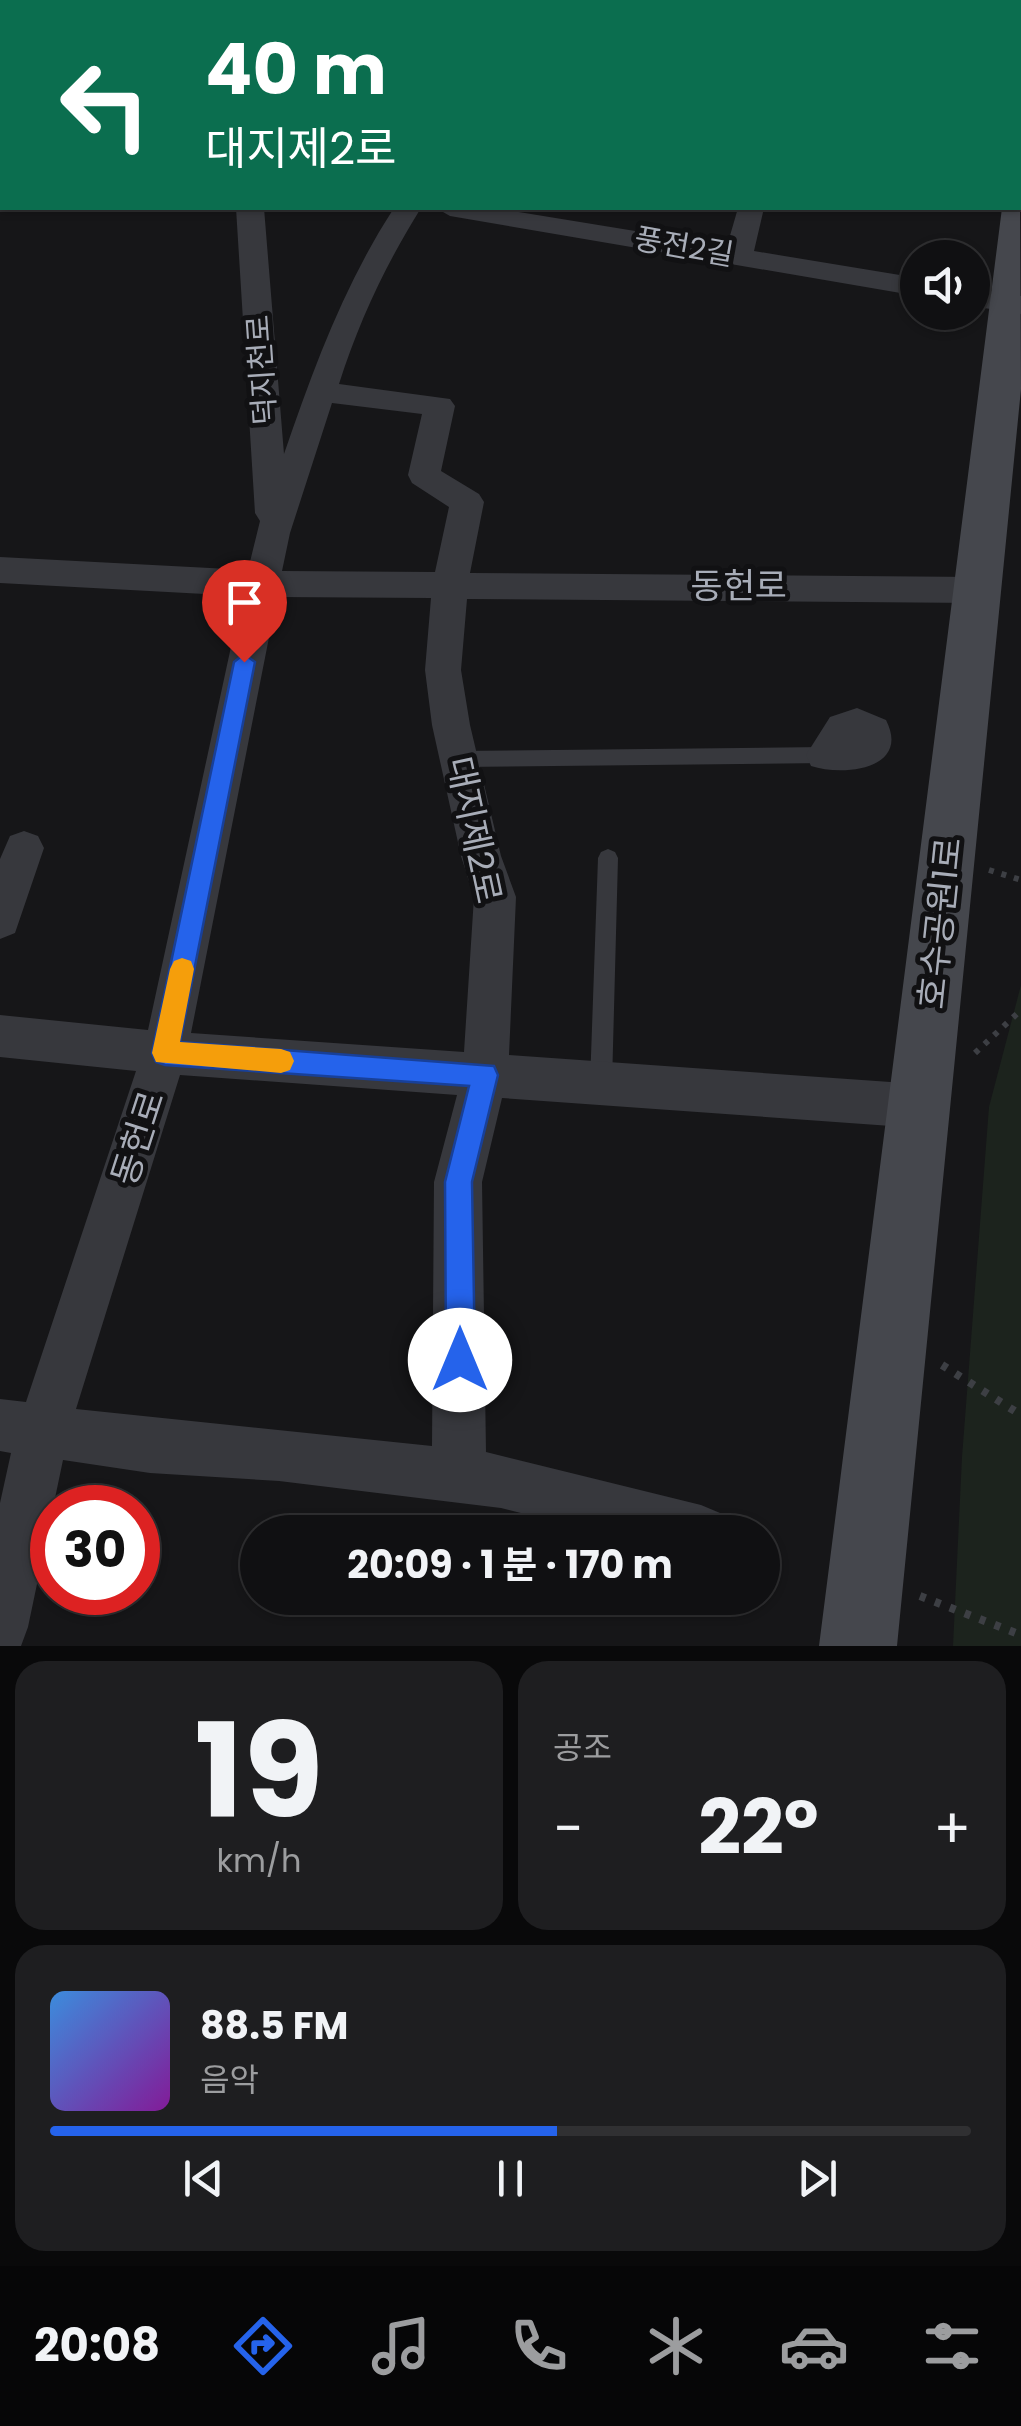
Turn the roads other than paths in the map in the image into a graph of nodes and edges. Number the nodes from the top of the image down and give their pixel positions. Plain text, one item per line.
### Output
1 (250, 210) edge
2 (406, 210) edge
3 (462, 210) edge
4 (750, 210) edge
5 (1019, 210) edge
6 (738, 256) junction
7 (900, 284) edge
8 (1001, 301) edge
9 (321, 392) junction
10 (274, 533) junction
11 (0, 570) edge
12 (260, 584) junction
13 (450, 586) junction
14 (977, 590) junction
15 (825, 755) dead end
16 (459, 758) junction
17 (24, 848) dead end
18 (608, 858) dead end
19 (0, 920) edge
20 (0, 1036) edge
21 (165, 1053) junction
22 (485, 1075) junction
23 (601, 1084) junction
24 (919, 1106) junction
25 (21, 1428) edge
26 (460, 1476) junction
27 (634, 1515) edge
28 (862, 1611) edge
29 (0, 1626) edge

1 - 10 street, 덕지천로
2 - 9 street, 동헌로
3 - 6 street, 풍전2길
4 - 6 street
5 - 8 main road, 호수공원1로
6 - 7 street, 풍전2길
8 - 14 main road, 호수공원1로
9 - 10 street, 동헌로
9 - 13 street, 대지제2로
10 - 12 street, 동헌로
11 - 12 street
12 - 13 street, 동헌로
12 - 21 street, 동헌로
13 - 14 street, 동헌로
13 - 16 street, 대지제2로
14 - 24 main road, 호수공원1로
15 - 16 lane
16 - 22 street, 대지제2로
17 - 19 street
18 - 23 lane
20 - 21 street
21 - 22 street
21 - 25 street, 동헌로
22 - 23 street
22 - 26 street, 대지제2로
23 - 24 street
24 - 28 main road, 호수공원1로
25 - 26 street
25 - 29 street, 동헌로
26 - 27 street

